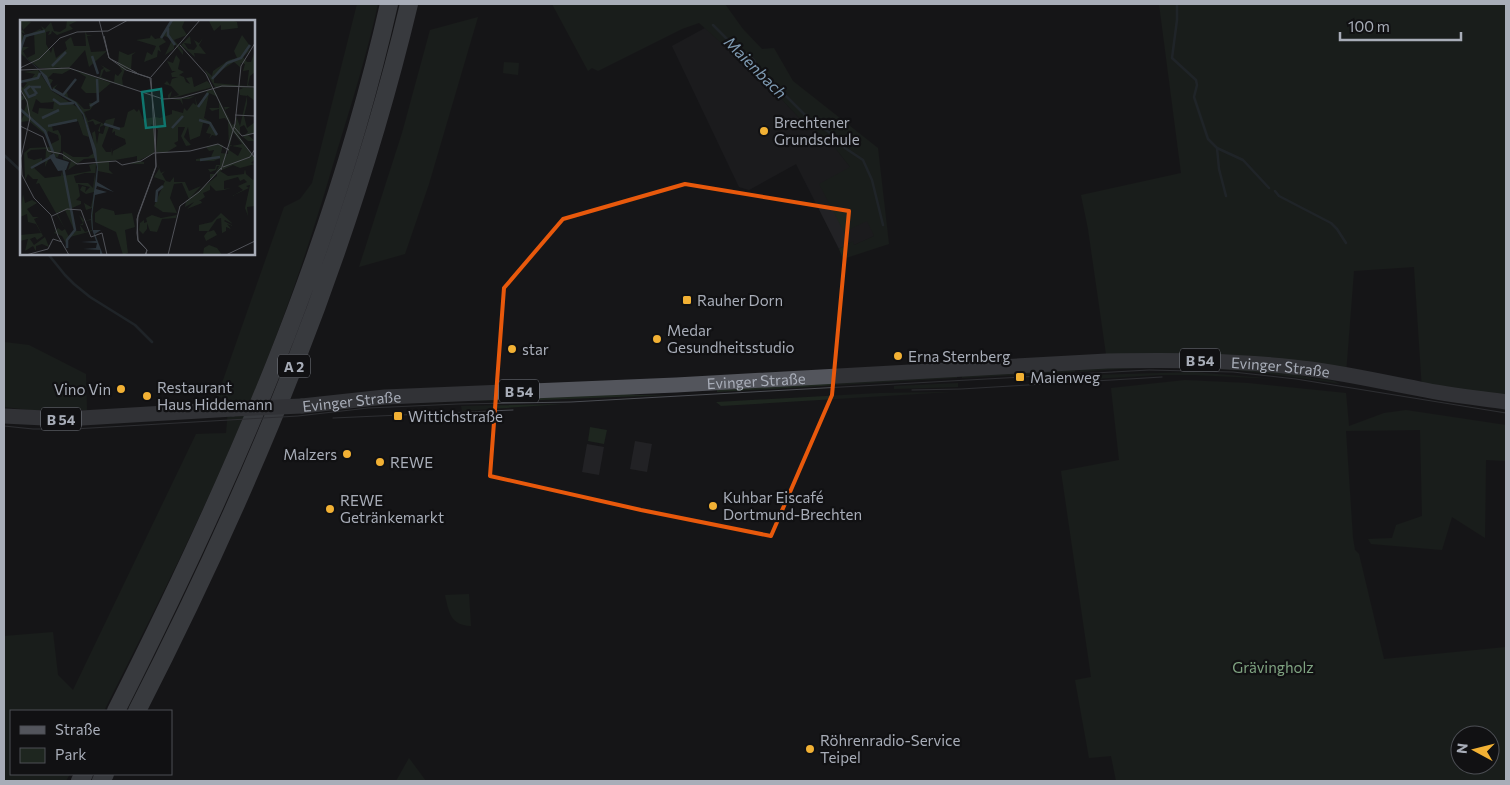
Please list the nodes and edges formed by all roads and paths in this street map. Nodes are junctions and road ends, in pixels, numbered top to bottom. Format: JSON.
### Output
{"nodes":[{"id":1,"x":389,"y":4,"type":"edge"},
{"id":2,"x":409,"y":4,"type":"edge"},
{"id":3,"x":1506,"y":402,"type":"edge"},
{"id":4,"x":4,"y":416,"type":"edge"},
{"id":5,"x":116,"y":710,"type":"edge"},
{"id":6,"x":137,"y":710,"type":"edge"}],
"edges":[{"from":1,"to":5,"type":"highway","number":"A 2"},
{"from":2,"to":6,"type":"highway","number":"A 2"},
{"from":3,"to":4,"type":"main road","name":"Evinger Straße","number":"B 54","bridge":true}]}
